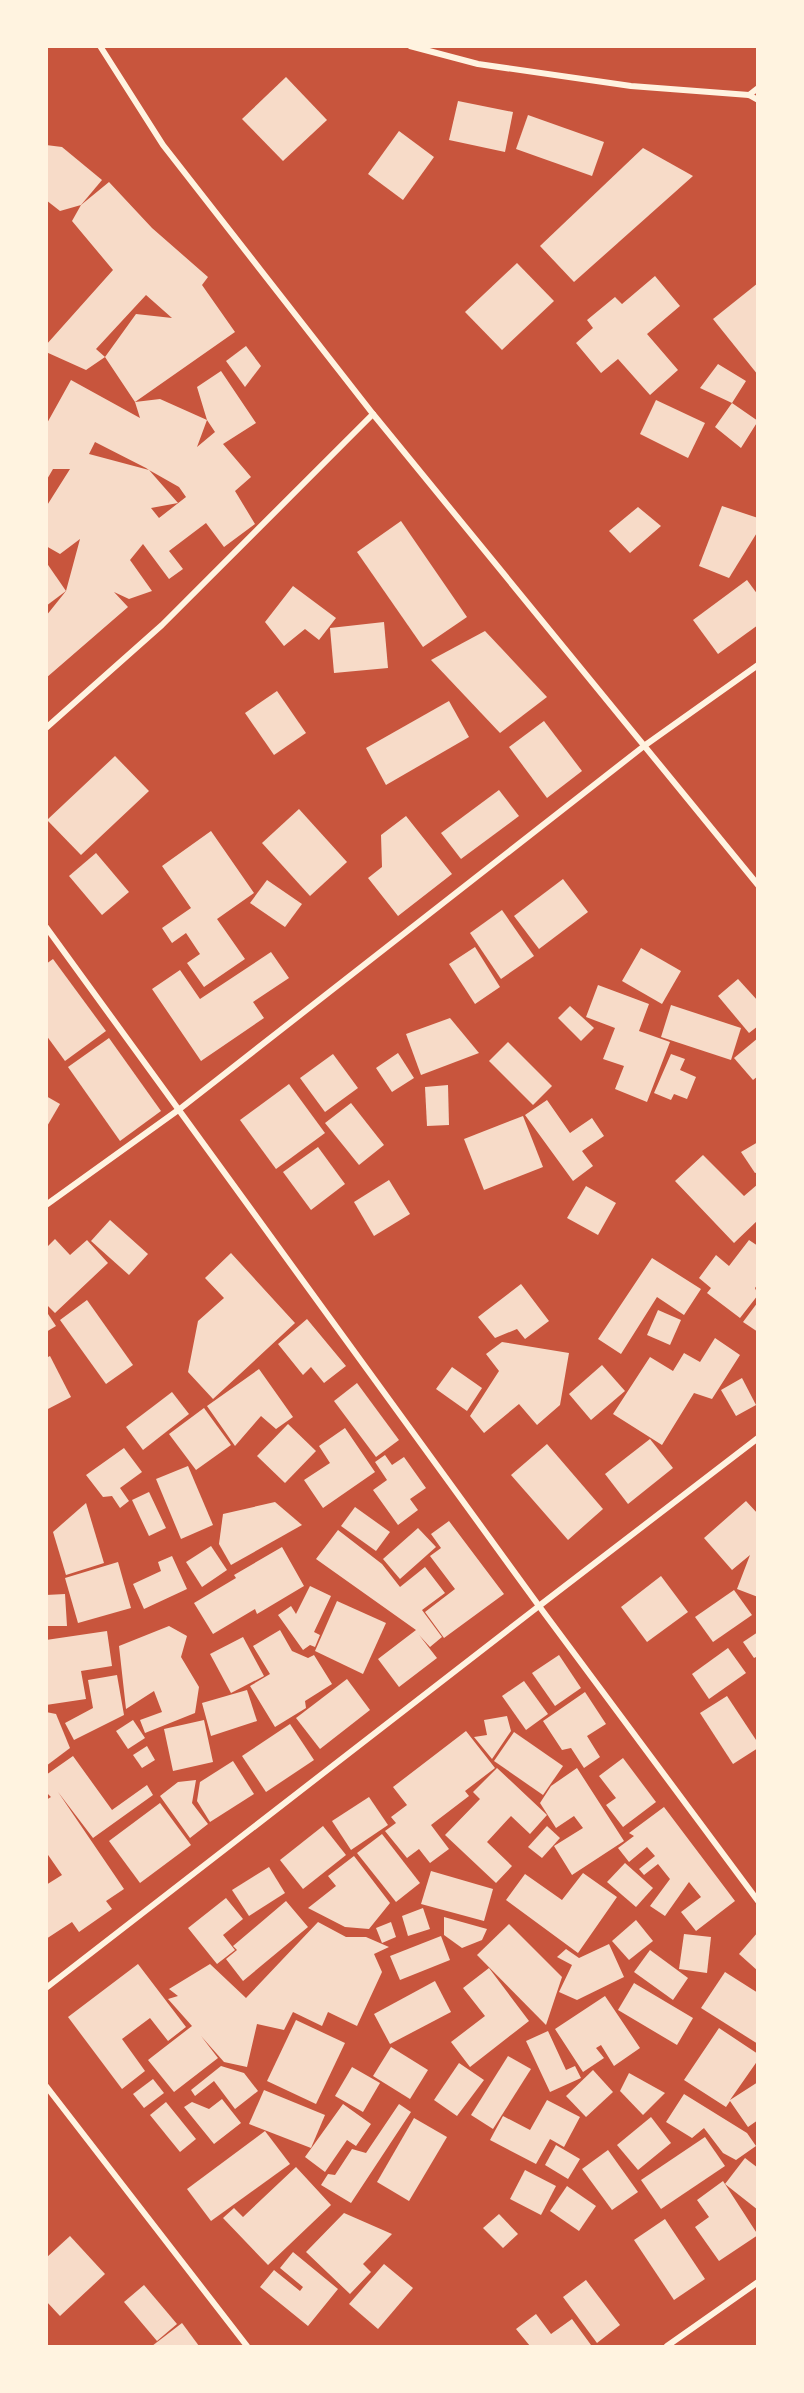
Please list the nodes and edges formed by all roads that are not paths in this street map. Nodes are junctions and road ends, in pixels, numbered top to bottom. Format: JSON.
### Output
{"nodes":[{"id":1,"x":100,"y":46,"type":"edge"},
{"id":2,"x":410,"y":46,"type":"edge"},
{"id":3,"x":758,"y":88,"type":"edge"},
{"id":4,"x":749,"y":95,"type":"junction"},
{"id":5,"x":758,"y":100,"type":"edge"},
{"id":6,"x":373,"y":414,"type":"junction"},
{"id":7,"x":758,"y":665,"type":"edge"},
{"id":8,"x":46,"y":728,"type":"edge"},
{"id":9,"x":644,"y":746,"type":"junction"},
{"id":10,"x":758,"y":885,"type":"edge"},
{"id":11,"x":46,"y":927,"type":"edge"},
{"id":12,"x":180,"y":1108,"type":"junction"},
{"id":13,"x":46,"y":1205,"type":"edge"},
{"id":14,"x":758,"y":1438,"type":"edge"},
{"id":15,"x":539,"y":1606,"type":"junction"},
{"id":16,"x":758,"y":1901,"type":"edge"},
{"id":17,"x":46,"y":1988,"type":"edge"},
{"id":18,"x":46,"y":2086,"type":"edge"},
{"id":19,"x":758,"y":2282,"type":"edge"},
{"id":20,"x":247,"y":2346,"type":"edge"},
{"id":21,"x":667,"y":2346,"type":"edge"}],
"edges":[{"from":1,"to":6,"type":"street"},
{"from":2,"to":4,"type":"street"},
{"from":3,"to":4,"type":"street"},
{"from":4,"to":5,"type":"street"},
{"from":6,"to":8,"type":"street"},
{"from":6,"to":9,"type":"street"},
{"from":7,"to":9,"type":"street"},
{"from":9,"to":10,"type":"street"},
{"from":9,"to":12,"type":"street"},
{"from":11,"to":12,"type":"street"},
{"from":12,"to":13,"type":"street"},
{"from":12,"to":15,"type":"street"},
{"from":14,"to":15,"type":"street"},
{"from":15,"to":16,"type":"street"},
{"from":15,"to":17,"type":"street"},
{"from":18,"to":20,"type":"street"},
{"from":19,"to":21,"type":"street"}]}
